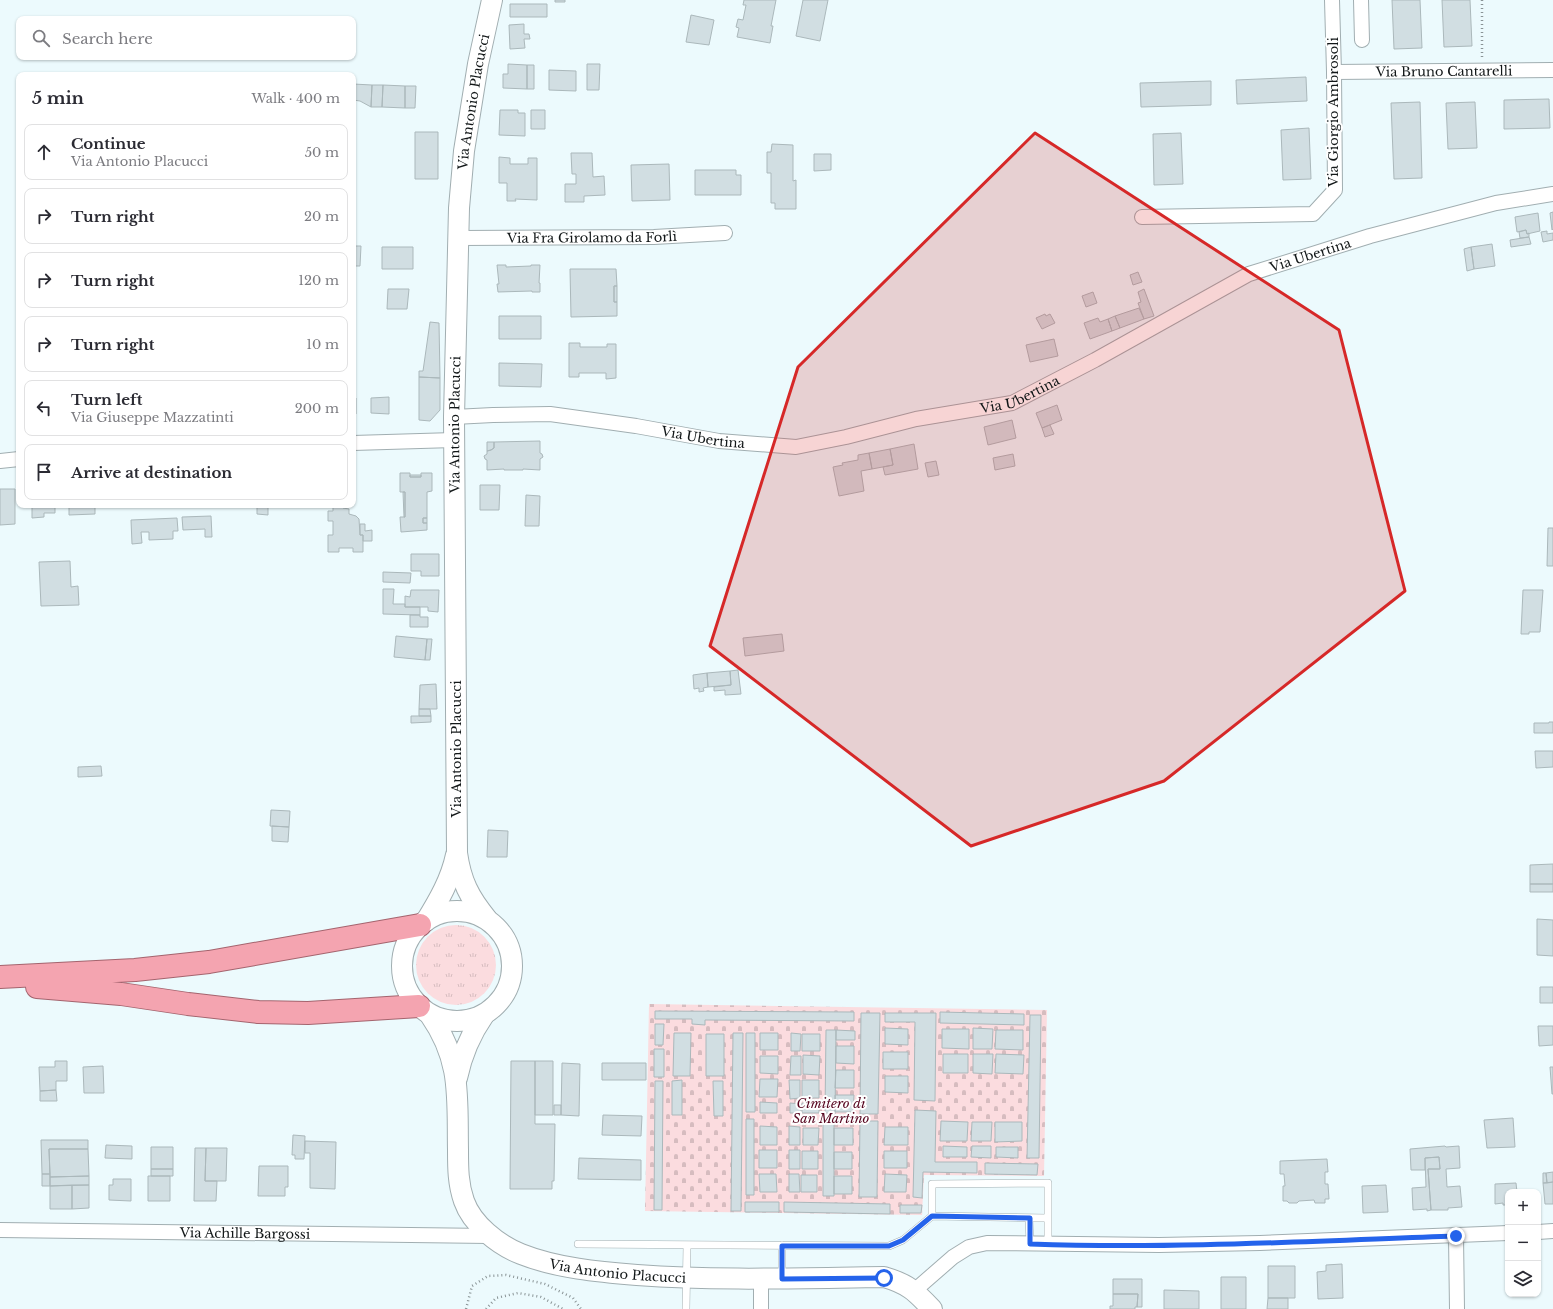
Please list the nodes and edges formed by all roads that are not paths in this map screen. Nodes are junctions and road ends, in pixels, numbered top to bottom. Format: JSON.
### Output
{"nodes":[{"id":1,"x":492,"y":0,"type":"edge"},
{"id":2,"x":1332,"y":0,"type":"edge"},
{"id":3,"x":1361,"y":0,"type":"edge"},
{"id":4,"x":1362,"y":40,"type":"dead end"},
{"id":5,"x":1553,"y":70,"type":"edge"},
{"id":6,"x":1334,"y":72,"type":"junction"},
{"id":7,"x":1553,"y":194,"type":"edge"},
{"id":8,"x":1142,"y":217,"type":"dead end"},
{"id":9,"x":725,"y":233,"type":"dead end"},
{"id":10,"x":459,"y":238,"type":"junction"},
{"id":11,"x":454,"y":417,"type":"junction"},
{"id":12,"x":454,"y":440,"type":"junction"},
{"id":13,"x":356,"y":443,"type":"edge"},
{"id":14,"x":16,"y":459,"type":"edge"},
{"id":15,"x":0,"y":461,"type":"edge"},
{"id":16,"x":457,"y":853,"type":"junction"},
{"id":17,"x":487,"y":919,"type":"junction"},
{"id":18,"x":423,"y":923,"type":"junction"},
{"id":19,"x":0,"y":977,"type":"edge"},
{"id":20,"x":0,"y":984,"type":"edge"},
{"id":21,"x":424,"y":1010,"type":"junction"},
{"id":22,"x":484,"y":1015,"type":"junction"},
{"id":23,"x":456,"y":1080,"type":"junction"},
{"id":24,"x":932,"y":1216,"type":"junction"},
{"id":25,"x":1030,"y":1218,"type":"junction"},
{"id":26,"x":1048,"y":1218,"type":"junction"},
{"id":27,"x":0,"y":1230,"type":"edge"},
{"id":28,"x":1553,"y":1231,"type":"edge"},
{"id":29,"x":1541,"y":1232,"type":"edge"},
{"id":30,"x":1505,"y":1233,"type":"edge"},
{"id":31,"x":489,"y":1236,"type":"junction"},
{"id":32,"x":1456,"y":1236,"type":"junction"},
{"id":33,"x":578,"y":1244,"type":"dead end"},
{"id":34,"x":1030,"y":1244,"type":"junction"},
{"id":35,"x":687,"y":1245,"type":"junction"},
{"id":36,"x":1048,"y":1245,"type":"junction"},
{"id":37,"x":782,"y":1246,"type":"junction"},
{"id":38,"x":686,"y":1279,"type":"junction"},
{"id":39,"x":761,"y":1279,"type":"junction"},
{"id":40,"x":782,"y":1279,"type":"junction"},
{"id":41,"x":914,"y":1291,"type":"junction"},
{"id":42,"x":686,"y":1309,"type":"edge"},
{"id":43,"x":761,"y":1309,"type":"edge"},
{"id":44,"x":932,"y":1309,"type":"edge"},
{"id":45,"x":1459,"y":1309,"type":"edge"}],
"edges":[{"from":1,"to":10,"type":"main road","name":"Via Antonio Placucci"},
{"from":2,"to":6,"type":"street","name":"Via Giorgio Ambrosoli"},
{"from":3,"to":4,"type":"street"},
{"from":5,"to":6,"type":"street","name":"Via Bruno Cantarelli"},
{"from":6,"to":8,"type":"street","name":"Via Giorgio Ambrosoli"},
{"from":7,"to":11,"type":"street","name":"Via Ubertina"},
{"from":9,"to":10,"type":"street","name":"Via Fra Girolamo da Forlì"},
{"from":10,"to":11,"type":"main road","name":"Via Antonio Placucci"},
{"from":11,"to":12,"type":"main road","name":"Via Antonio Placucci"},
{"from":12,"to":13,"type":"street"},
{"from":12,"to":16,"type":"main road","name":"Via Antonio Placucci"},
{"from":14,"to":15,"type":"street"},
{"from":16,"to":17,"type":"main road","name":"Via Antonio Placucci"},
{"from":16,"to":18,"type":"main road","name":"Via Antonio Placucci"},
{"from":17,"to":18,"type":"main road","name":"Via Antonio Placucci"},
{"from":17,"to":22,"type":"main road","name":"Via Antonio Placucci"},
{"from":18,"to":19,"type":"highway"},
{"from":18,"to":21,"type":"main road","name":"Via Antonio Placucci"},
{"from":20,"to":21,"type":"highway"},
{"from":21,"to":22,"type":"main road","name":"Via Antonio Placucci"},
{"from":21,"to":23,"type":"main road","name":"Via Antonio Placucci"},
{"from":22,"to":23,"type":"main road","name":"Via Antonio Placucci"},
{"from":23,"to":31,"type":"main road","name":"Via Antonio Placucci"},
{"from":24,"to":25,"type":"lane"},
{"from":24,"to":26,"type":"lane"},
{"from":24,"to":37,"type":"lane"},
{"from":25,"to":26,"type":"lane"},
{"from":25,"to":34,"type":"lane"},
{"from":26,"to":36,"type":"lane"},
{"from":27,"to":31,"type":"street","name":"Via Achille Bargossi"},
{"from":28,"to":29,"type":"street"},
{"from":30,"to":32,"type":"street"},
{"from":31,"to":38,"type":"main road","name":"Via Antonio Placucci"},
{"from":32,"to":36,"type":"street"},
{"from":32,"to":45,"type":"street"},
{"from":33,"to":35,"type":"lane"},
{"from":34,"to":36,"type":"street"},
{"from":34,"to":41,"type":"street"},
{"from":35,"to":37,"type":"lane"},
{"from":35,"to":38,"type":"lane"},
{"from":37,"to":40,"type":"lane"},
{"from":38,"to":39,"type":"main road","name":"Via Antonio Placucci"},
{"from":38,"to":42,"type":"lane"},
{"from":39,"to":40,"type":"main road","name":"Via Antonio Placucci"},
{"from":39,"to":43,"type":"street"},
{"from":40,"to":41,"type":"main road","name":"Via Antonio Placucci"},
{"from":41,"to":44,"type":"main road","name":"Via Antonio Placucci"}]}
